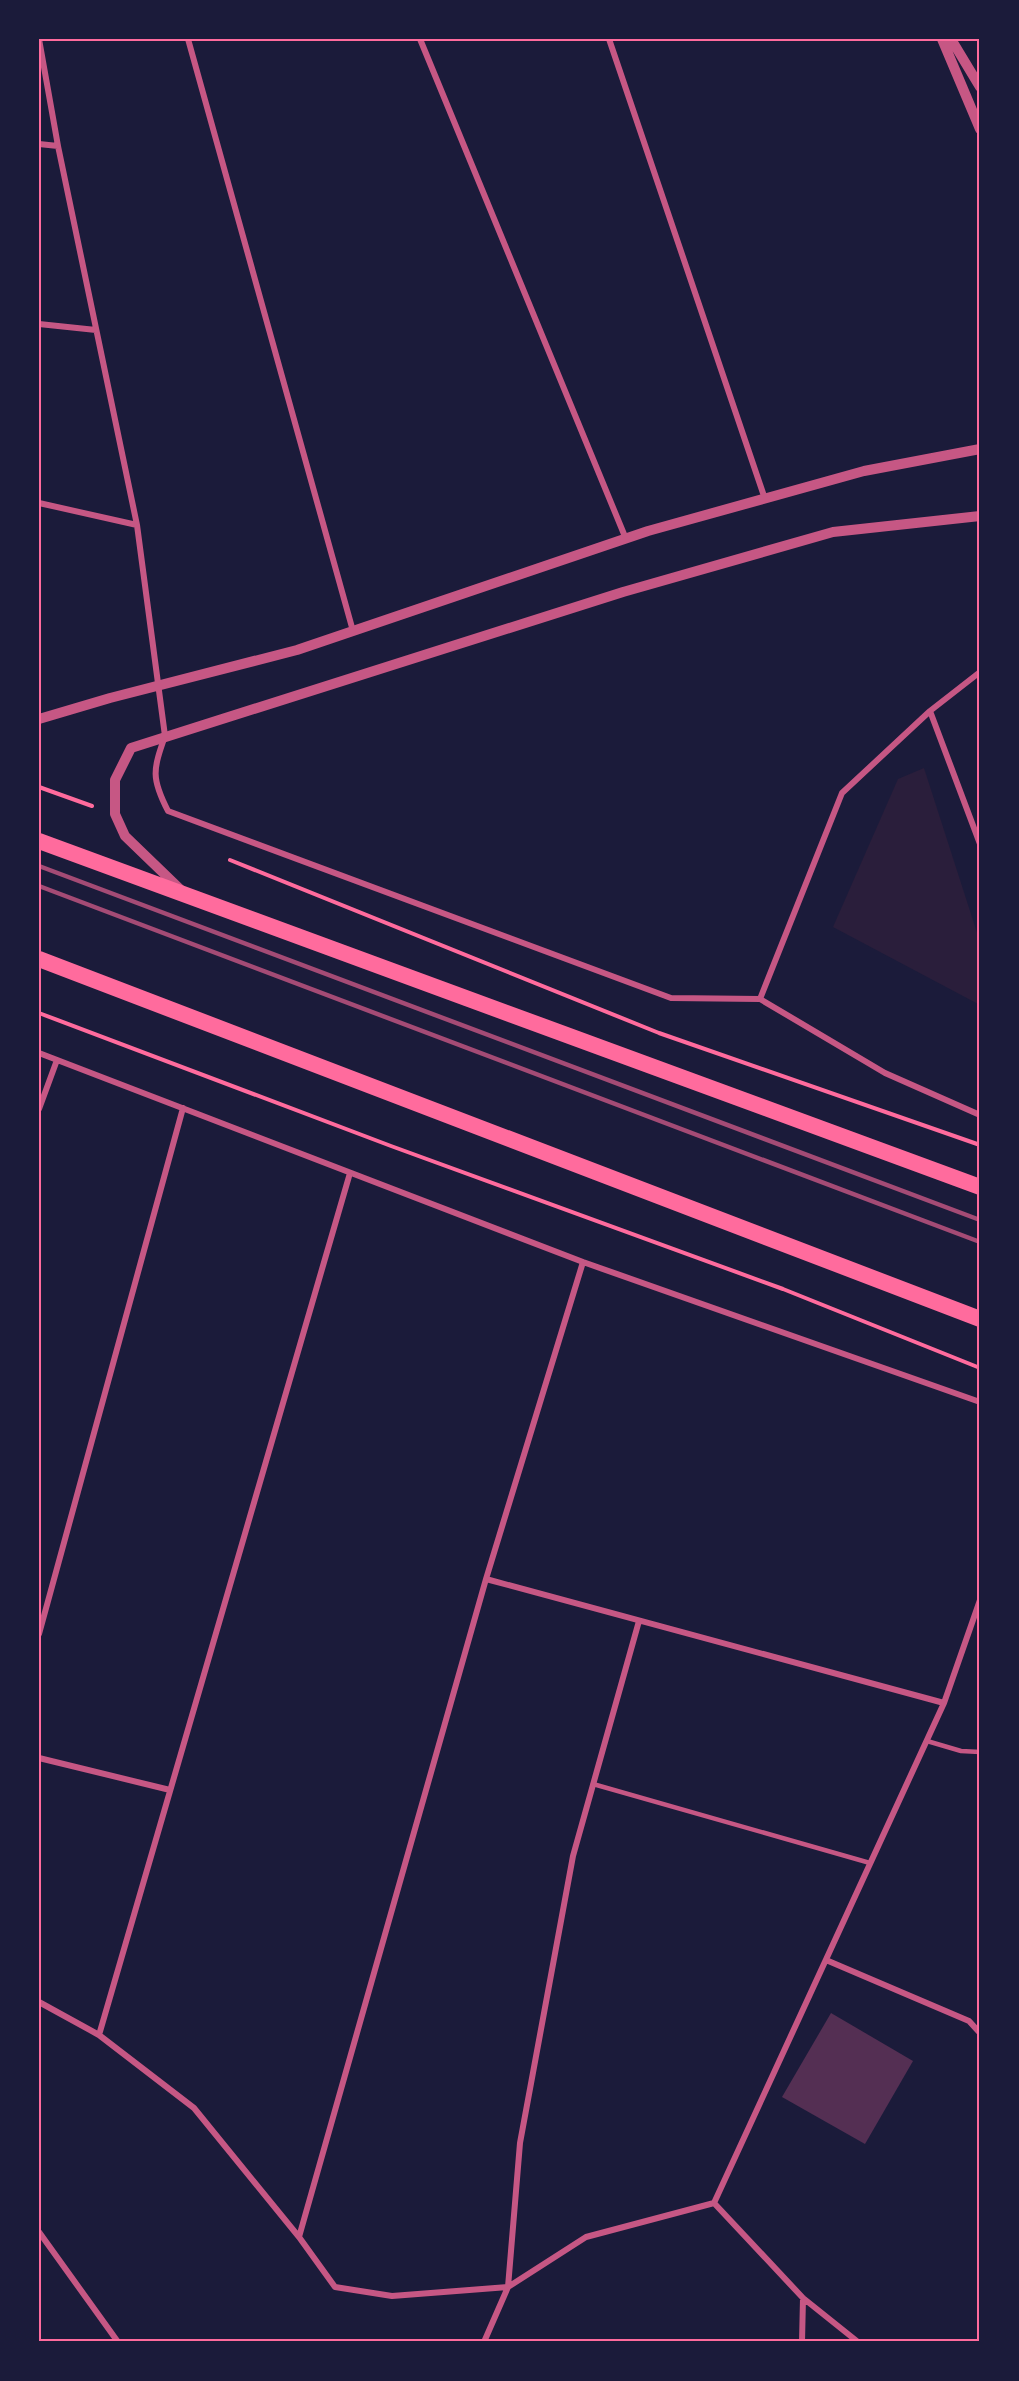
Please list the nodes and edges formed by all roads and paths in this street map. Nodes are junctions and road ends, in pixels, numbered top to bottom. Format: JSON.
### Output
{"nodes":[{"id":1,"x":39,"y":39,"type":"edge"},
{"id":2,"x":188,"y":39,"type":"edge"},
{"id":3,"x":420,"y":39,"type":"edge"},
{"id":4,"x":609,"y":39,"type":"edge"},
{"id":5,"x":942,"y":39,"type":"edge"},
{"id":6,"x":951,"y":39,"type":"edge"},
{"id":7,"x":980,"y":87,"type":"edge"},
{"id":8,"x":980,"y":129,"type":"edge"},
{"id":9,"x":39,"y":144,"type":"edge"},
{"id":10,"x":58,"y":146,"type":"junction"},
{"id":11,"x":39,"y":324,"type":"edge"},
{"id":12,"x":96,"y":330,"type":"junction"},
{"id":13,"x":980,"y":449,"type":"edge"},
{"id":14,"x":765,"y":499,"type":"junction"},
{"id":15,"x":39,"y":503,"type":"edge"},
{"id":16,"x":980,"y":516,"type":"edge"},
{"id":17,"x":137,"y":525,"type":"junction"},
{"id":18,"x":626,"y":539,"type":"junction"},
{"id":19,"x":353,"y":631,"type":"junction"},
{"id":20,"x":980,"y":672,"type":"edge"},
{"id":21,"x":158,"y":687,"type":"junction"},
{"id":22,"x":930,"y":711,"type":"junction"},
{"id":23,"x":39,"y":719,"type":"edge"},
{"id":24,"x":165,"y":736,"type":"junction"},
{"id":25,"x":39,"y":787,"type":"edge"},
{"id":26,"x":115,"y":814,"type":"junction"},
{"id":27,"x":39,"y":840,"type":"edge"},
{"id":28,"x":980,"y":844,"type":"edge"},
{"id":29,"x":226,"y":858,"type":"dead end"},
{"id":30,"x":189,"y":897,"type":"junction"},
{"id":31,"x":39,"y":959,"type":"edge"},
{"id":32,"x":760,"y":999,"type":"junction"},
{"id":33,"x":39,"y":1013,"type":"edge"},
{"id":34,"x":39,"y":1053,"type":"edge"},
{"id":35,"x":57,"y":1060,"type":"junction"},
{"id":36,"x":183,"y":1108,"type":"junction"},
{"id":37,"x":39,"y":1109,"type":"edge"},
{"id":38,"x":980,"y":1115,"type":"edge"},
{"id":39,"x":980,"y":1144,"type":"edge"},
{"id":40,"x":350,"y":1173,"type":"junction"},
{"id":41,"x":980,"y":1187,"type":"edge"},
{"id":42,"x":583,"y":1262,"type":"junction"},
{"id":43,"x":980,"y":1319,"type":"edge"},
{"id":44,"x":980,"y":1368,"type":"edge"},
{"id":45,"x":980,"y":1402,"type":"edge"},
{"id":46,"x":486,"y":1579,"type":"junction"},
{"id":47,"x":980,"y":1600,"type":"edge"},
{"id":48,"x":639,"y":1621,"type":"junction"},
{"id":49,"x":39,"y":1634,"type":"edge"},
{"id":50,"x":944,"y":1703,"type":"junction"},
{"id":51,"x":927,"y":1741,"type":"junction"},
{"id":52,"x":980,"y":1752,"type":"edge"},
{"id":53,"x":39,"y":1758,"type":"edge"},
{"id":54,"x":593,"y":1784,"type":"junction"},
{"id":55,"x":170,"y":1790,"type":"junction"},
{"id":56,"x":870,"y":1863,"type":"junction"},
{"id":57,"x":826,"y":1960,"type":"junction"},
{"id":58,"x":39,"y":2002,"type":"edge"},
{"id":59,"x":980,"y":2033,"type":"edge"},
{"id":60,"x":99,"y":2035,"type":"junction"},
{"id":61,"x":714,"y":2203,"type":"junction"},
{"id":62,"x":39,"y":2232,"type":"edge"},
{"id":63,"x":299,"y":2237,"type":"junction"},
{"id":64,"x":508,"y":2287,"type":"junction"},
{"id":65,"x":803,"y":2298,"type":"junction"},
{"id":66,"x":118,"y":2342,"type":"edge"},
{"id":67,"x":484,"y":2342,"type":"edge"},
{"id":68,"x":802,"y":2342,"type":"edge"},
{"id":69,"x":858,"y":2342,"type":"edge"}],
"edges":[{"from":1,"to":10,"type":"street"},
{"from":2,"to":19,"type":"street"},
{"from":3,"to":18,"type":"street"},
{"from":4,"to":14,"type":"street"},
{"from":5,"to":8,"type":"street"},
{"from":6,"to":7,"type":"street"},
{"from":9,"to":10,"type":"street"},
{"from":10,"to":12,"type":"street"},
{"from":11,"to":12,"type":"street"},
{"from":12,"to":17,"type":"street"},
{"from":13,"to":14,"type":"street"},
{"from":14,"to":18,"type":"street"},
{"from":15,"to":17,"type":"street"},
{"from":16,"to":24,"type":"street"},
{"from":17,"to":21,"type":"street"},
{"from":18,"to":19,"type":"street"},
{"from":19,"to":21,"type":"street"},
{"from":20,"to":22,"type":"street"},
{"from":21,"to":23,"type":"street"},
{"from":21,"to":24,"type":"street"},
{"from":22,"to":28,"type":"street"},
{"from":22,"to":32,"type":"street"},
{"from":24,"to":26,"type":"street"},
{"from":24,"to":32,"type":"street"},
{"from":25,"to":26,"type":"path"},
{"from":26,"to":30,"type":"street"},
{"from":27,"to":30,"type":"highway"},
{"from":29,"to":39,"type":"path"},
{"from":30,"to":41,"type":"highway"},
{"from":31,"to":43,"type":"highway"},
{"from":32,"to":38,"type":"street"},
{"from":33,"to":44,"type":"path"},
{"from":34,"to":35,"type":"street"},
{"from":35,"to":36,"type":"street"},
{"from":35,"to":37,"type":"street"},
{"from":36,"to":40,"type":"street"},
{"from":36,"to":49,"type":"street"},
{"from":40,"to":42,"type":"street"},
{"from":40,"to":55,"type":"street"},
{"from":42,"to":45,"type":"street"},
{"from":42,"to":46,"type":"street"},
{"from":46,"to":48,"type":"street"},
{"from":46,"to":63,"type":"street"},
{"from":47,"to":50,"type":"street"},
{"from":48,"to":50,"type":"street"},
{"from":48,"to":54,"type":"street"},
{"from":50,"to":51,"type":"street"},
{"from":51,"to":52,"type":"lane"},
{"from":51,"to":56,"type":"street"},
{"from":53,"to":55,"type":"street"},
{"from":54,"to":56,"type":"lane"},
{"from":54,"to":64,"type":"street"},
{"from":55,"to":60,"type":"street"},
{"from":56,"to":57,"type":"street"},
{"from":57,"to":59,"type":"street"},
{"from":57,"to":61,"type":"street"},
{"from":58,"to":60,"type":"street"},
{"from":60,"to":63,"type":"street"},
{"from":61,"to":64,"type":"street"},
{"from":61,"to":65,"type":"street"},
{"from":62,"to":66,"type":"street"},
{"from":63,"to":64,"type":"street"},
{"from":64,"to":67,"type":"street"},
{"from":65,"to":68,"type":"street"},
{"from":65,"to":69,"type":"street"}]}
